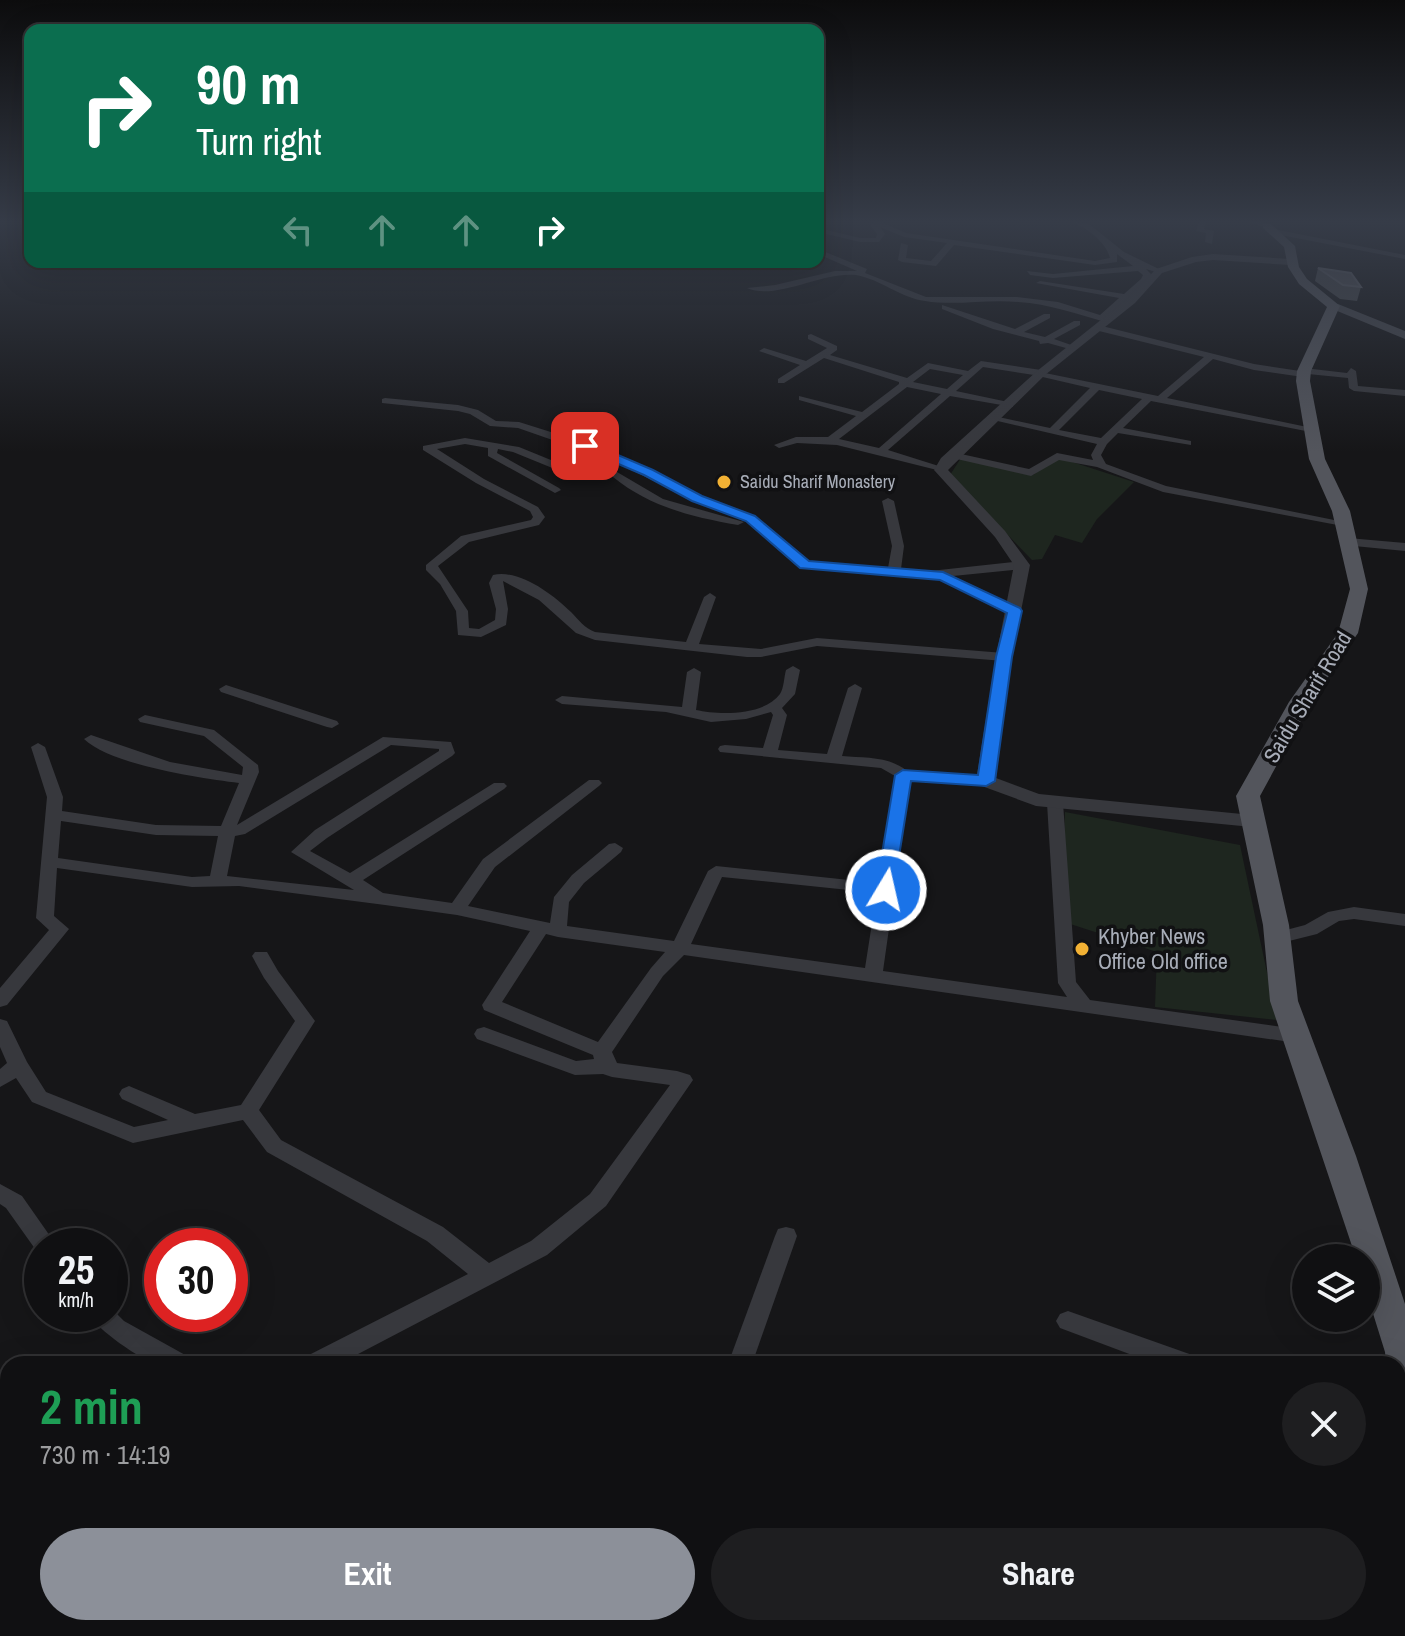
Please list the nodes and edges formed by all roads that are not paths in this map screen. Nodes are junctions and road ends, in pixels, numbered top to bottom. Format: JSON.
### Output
{"nodes":[{"id":1,"x":923,"y":298,"type":"edge"},
{"id":2,"x":1124,"y":298,"type":"edge"},
{"id":3,"x":1132,"y":298,"type":"edge"},
{"id":4,"x":1318,"y":298,"type":"edge"},
{"id":5,"x":945,"y":307,"type":"dead end"},
{"id":6,"x":1328,"y":307,"type":"junction"},
{"id":7,"x":1047,"y":316,"type":"dead end"},
{"id":8,"x":1077,"y":323,"type":"dead end"},
{"id":9,"x":1099,"y":325,"type":"junction"},
{"id":10,"x":1015,"y":333,"type":"junction"},
{"id":11,"x":1405,"y":335,"type":"edge"},
{"id":12,"x":811,"y":337,"type":"dead end"},
{"id":13,"x":1043,"y":342,"type":"junction"},
{"id":14,"x":1073,"y":347,"type":"junction"},
{"id":15,"x":764,"y":351,"type":"dead end"},
{"id":16,"x":825,"y":356,"type":"junction"},
{"id":17,"x":1211,"y":356,"type":"junction"},
{"id":18,"x":809,"y":365,"type":"junction"},
{"id":19,"x":1302,"y":373,"type":"junction"},
{"id":20,"x":971,"y":374,"type":"junction"},
{"id":21,"x":1040,"y":374,"type":"junction"},
{"id":22,"x":781,"y":381,"type":"dead end"},
{"id":23,"x":905,"y":382,"type":"junction"},
{"id":24,"x":1097,"y":387,"type":"junction"},
{"id":25,"x":948,"y":392,"type":"junction"},
{"id":26,"x":1405,"y":393,"type":"edge"},
{"id":27,"x":802,"y":398,"type":"dead end"},
{"id":28,"x":1154,"y":400,"type":"junction"},
{"id":29,"x":385,"y":401,"type":"dead end"},
{"id":30,"x":1010,"y":405,"type":"junction"},
{"id":31,"x":862,"y":415,"type":"junction"},
{"id":32,"x":994,"y":419,"type":"junction"},
{"id":33,"x":1309,"y":422,"type":"junction"},
{"id":34,"x":1117,"y":430,"type":"junction"},
{"id":35,"x":1052,"y":431,"type":"junction"},
{"id":36,"x":830,"y":441,"type":"junction"},
{"id":37,"x":1103,"y":442,"type":"junction"},
{"id":38,"x":1187,"y":443,"type":"dead end"},
{"id":39,"x":779,"y":445,"type":"dead end"},
{"id":40,"x":493,"y":446,"type":"junction"},
{"id":41,"x":879,"y":453,"type":"junction"},
{"id":42,"x":952,"y":455,"type":"junction"},
{"id":43,"x":618,"y":459,"type":"junction"},
{"id":44,"x":1099,"y":464,"type":"junction"},
{"id":45,"x":941,"y":470,"type":"junction"},
{"id":46,"x":617,"y":475,"type":"dead end"},
{"id":47,"x":555,"y":490,"type":"dead end"},
{"id":48,"x":888,"y":501,"type":"dead end"},
{"id":49,"x":760,"y":525,"type":"junction"},
{"id":50,"x":1346,"y":534,"type":"junction"},
{"id":51,"x":1405,"y":547,"type":"edge"},
{"id":52,"x":1022,"y":565,"type":"junction"},
{"id":53,"x":894,"y":572,"type":"junction"},
{"id":54,"x":930,"y":575,"type":"junction"},
{"id":55,"x":710,"y":597,"type":"dead end"},
{"id":56,"x":1015,"y":611,"type":"junction"},
{"id":57,"x":691,"y":647,"type":"junction"},
{"id":58,"x":1004,"y":657,"type":"junction"},
{"id":59,"x":793,"y":670,"type":"dead end"},
{"id":60,"x":694,"y":672,"type":"dead end"},
{"id":61,"x":855,"y":688,"type":"dead end"},
{"id":62,"x":226,"y":689,"type":"dead end"},
{"id":63,"x":562,"y":700,"type":"dead end"},
{"id":64,"x":774,"y":707,"type":"junction"},
{"id":65,"x":688,"y":713,"type":"junction"},
{"id":66,"x":145,"y":719,"type":"dead end"},
{"id":67,"x":332,"y":724,"type":"dead end"},
{"id":68,"x":91,"y":739,"type":"dead end"},
{"id":69,"x":38,"y":747,"type":"dead end"},
{"id":70,"x":725,"y":749,"type":"dead end"},
{"id":71,"x":769,"y":753,"type":"junction"},
{"id":72,"x":833,"y":760,"type":"junction"},
{"id":73,"x":903,"y":775,"type":"junction"},
{"id":74,"x":248,"y":780,"type":"junction"},
{"id":75,"x":986,"y":781,"type":"junction"},
{"id":76,"x":594,"y":783,"type":"dead end"},
{"id":77,"x":499,"y":786,"type":"dead end"},
{"id":78,"x":1055,"y":803,"type":"junction"},
{"id":79,"x":53,"y":815,"type":"junction"},
{"id":80,"x":1252,"y":821,"type":"junction"},
{"id":81,"x":228,"y":828,"type":"junction"},
{"id":82,"x":615,"y":848,"type":"dead end"},
{"id":83,"x":50,"y":862,"type":"junction"},
{"id":84,"x":218,"y":881,"type":"junction"},
{"id":85,"x":350,"y":881,"type":"junction"},
{"id":86,"x":868,"y":887,"type":"dead end"},
{"id":87,"x":385,"y":899,"type":"junction"},
{"id":88,"x":457,"y":909,"type":"junction"},
{"id":89,"x":1405,"y":920,"type":"edge"},
{"id":90,"x":550,"y":930,"type":"junction"},
{"id":91,"x":1277,"y":938,"type":"junction"},
{"id":92,"x":680,"y":948,"type":"junction"},
{"id":93,"x":261,"y":956,"type":"dead end"},
{"id":94,"x":873,"y":976,"type":"junction"},
{"id":95,"x":0,"y":1000,"type":"edge"},
{"id":96,"x":1084,"y":1006,"type":"junction"},
{"id":97,"x":0,"y":1026,"type":"edge"},
{"id":98,"x":484,"y":1034,"type":"dead end"},
{"id":99,"x":1297,"y":1036,"type":"junction"},
{"id":100,"x":604,"y":1059,"type":"junction"},
{"id":101,"x":7,"y":1072,"type":"edge"},
{"id":102,"x":129,"y":1094,"type":"dead end"},
{"id":103,"x":248,"y":1111,"type":"junction"},
{"id":104,"x":191,"y":1121,"type":"junction"},
{"id":105,"x":0,"y":1193,"type":"edge"},
{"id":106,"x":33,"y":1228,"type":"edge"},
{"id":107,"x":786,"y":1236,"type":"dead end"},
{"id":108,"x":488,"y":1276,"type":"junction"},
{"id":109,"x":1068,"y":1321,"type":"dead end"},
{"id":110,"x":123,"y":1332,"type":"edge"},
{"id":111,"x":1401,"y":1337,"type":"edge"},
{"id":112,"x":164,"y":1356,"type":"edge"},
{"id":113,"x":332,"y":1356,"type":"edge"},
{"id":114,"x":743,"y":1356,"type":"edge"},
{"id":115,"x":1164,"y":1356,"type":"edge"}],
"edges":[{"from":1,"to":9,"type":"street"},
{"from":2,"to":9,"type":"street"},
{"from":3,"to":9,"type":"street"},
{"from":4,"to":6,"type":"main road"},
{"from":5,"to":10,"type":"street"},
{"from":6,"to":11,"type":"main road"},
{"from":6,"to":19,"type":"main road"},
{"from":7,"to":10,"type":"street"},
{"from":8,"to":13,"type":"street"},
{"from":9,"to":14,"type":"street"},
{"from":9,"to":17,"type":"street"},
{"from":10,"to":13,"type":"street"},
{"from":12,"to":16,"type":"street"},
{"from":13,"to":14,"type":"street"},
{"from":14,"to":21,"type":"street"},
{"from":15,"to":18,"type":"street"},
{"from":16,"to":18,"type":"street"},
{"from":16,"to":23,"type":"street"},
{"from":17,"to":19,"type":"street"},
{"from":17,"to":28,"type":"street"},
{"from":18,"to":22,"type":"street"},
{"from":19,"to":26,"type":"street"},
{"from":19,"to":33,"type":"main road","name":"Saidu Sharif Road"},
{"from":20,"to":21,"type":"street"},
{"from":20,"to":23,"type":"street"},
{"from":20,"to":25,"type":"street"},
{"from":21,"to":24,"type":"street"},
{"from":21,"to":30,"type":"street"},
{"from":23,"to":25,"type":"street"},
{"from":23,"to":31,"type":"street"},
{"from":24,"to":28,"type":"street"},
{"from":24,"to":35,"type":"street"},
{"from":25,"to":30,"type":"street"},
{"from":25,"to":41,"type":"street"},
{"from":27,"to":31,"type":"street"},
{"from":28,"to":33,"type":"street"},
{"from":28,"to":34,"type":"street"},
{"from":29,"to":43,"type":"street"},
{"from":30,"to":32,"type":"street"},
{"from":31,"to":36,"type":"street"},
{"from":32,"to":35,"type":"street"},
{"from":32,"to":42,"type":"street"},
{"from":33,"to":50,"type":"main road","name":"Saidu Sharif Road"},
{"from":34,"to":37,"type":"street"},
{"from":34,"to":38,"type":"street"},
{"from":35,"to":37,"type":"street"},
{"from":36,"to":39,"type":"street"},
{"from":36,"to":41,"type":"street"},
{"from":37,"to":44,"type":"street"},
{"from":40,"to":43,"type":"street"},
{"from":40,"to":47,"type":"street"},
{"from":40,"to":57,"type":"street"},
{"from":41,"to":45,"type":"street"},
{"from":42,"to":44,"type":"street"},
{"from":42,"to":45,"type":"street"},
{"from":43,"to":49,"type":"street"},
{"from":44,"to":50,"type":"street"},
{"from":45,"to":52,"type":"street"},
{"from":46,"to":49,"type":"street"},
{"from":48,"to":53,"type":"street"},
{"from":49,"to":53,"type":"street"},
{"from":50,"to":51,"type":"street"},
{"from":50,"to":80,"type":"main road","name":"Saidu Sharif Road"},
{"from":52,"to":54,"type":"street"},
{"from":52,"to":56,"type":"street"},
{"from":53,"to":54,"type":"street"},
{"from":54,"to":56,"type":"street"},
{"from":55,"to":57,"type":"street"},
{"from":56,"to":58,"type":"street"},
{"from":57,"to":58,"type":"street"},
{"from":58,"to":75,"type":"street"},
{"from":59,"to":64,"type":"street"},
{"from":60,"to":65,"type":"street"},
{"from":61,"to":72,"type":"street"},
{"from":62,"to":67,"type":"street"},
{"from":63,"to":65,"type":"street"},
{"from":64,"to":65,"type":"street"},
{"from":64,"to":71,"type":"street"},
{"from":66,"to":74,"type":"street"},
{"from":68,"to":74,"type":"street"},
{"from":69,"to":79,"type":"street"},
{"from":70,"to":71,"type":"street"},
{"from":71,"to":72,"type":"street"},
{"from":72,"to":73,"type":"street"},
{"from":73,"to":75,"type":"street"},
{"from":73,"to":94,"type":"street"},
{"from":74,"to":81,"type":"street"},
{"from":75,"to":78,"type":"street"},
{"from":76,"to":88,"type":"street"},
{"from":77,"to":85,"type":"street"},
{"from":78,"to":80,"type":"street"},
{"from":78,"to":96,"type":"street"},
{"from":79,"to":81,"type":"street"},
{"from":79,"to":83,"type":"street"},
{"from":80,"to":91,"type":"main road","name":"Saidu Sharif Road"},
{"from":81,"to":84,"type":"street"},
{"from":81,"to":85,"type":"street"},
{"from":82,"to":90,"type":"street"},
{"from":83,"to":84,"type":"street"},
{"from":83,"to":95,"type":"street"},
{"from":84,"to":87,"type":"street"},
{"from":85,"to":87,"type":"street"},
{"from":86,"to":92,"type":"street"},
{"from":87,"to":88,"type":"street"},
{"from":88,"to":90,"type":"street"},
{"from":89,"to":91,"type":"street"},
{"from":90,"to":92,"type":"street"},
{"from":90,"to":100,"type":"street"},
{"from":91,"to":99,"type":"main road","name":"Saidu Sharif Road"},
{"from":92,"to":94,"type":"street"},
{"from":92,"to":100,"type":"street"},
{"from":93,"to":103,"type":"street"},
{"from":94,"to":96,"type":"street"},
{"from":96,"to":99,"type":"street"},
{"from":97,"to":101,"type":"street"},
{"from":98,"to":100,"type":"street"},
{"from":99,"to":111,"type":"main road","name":"Saidu Sharif Road"},
{"from":100,"to":108,"type":"street"},
{"from":101,"to":104,"type":"street"},
{"from":102,"to":104,"type":"street"},
{"from":103,"to":104,"type":"street"},
{"from":103,"to":108,"type":"street"},
{"from":105,"to":106,"type":"street"},
{"from":107,"to":114,"type":"street"},
{"from":108,"to":113,"type":"street"},
{"from":109,"to":115,"type":"street"},
{"from":110,"to":112,"type":"street"}]}
